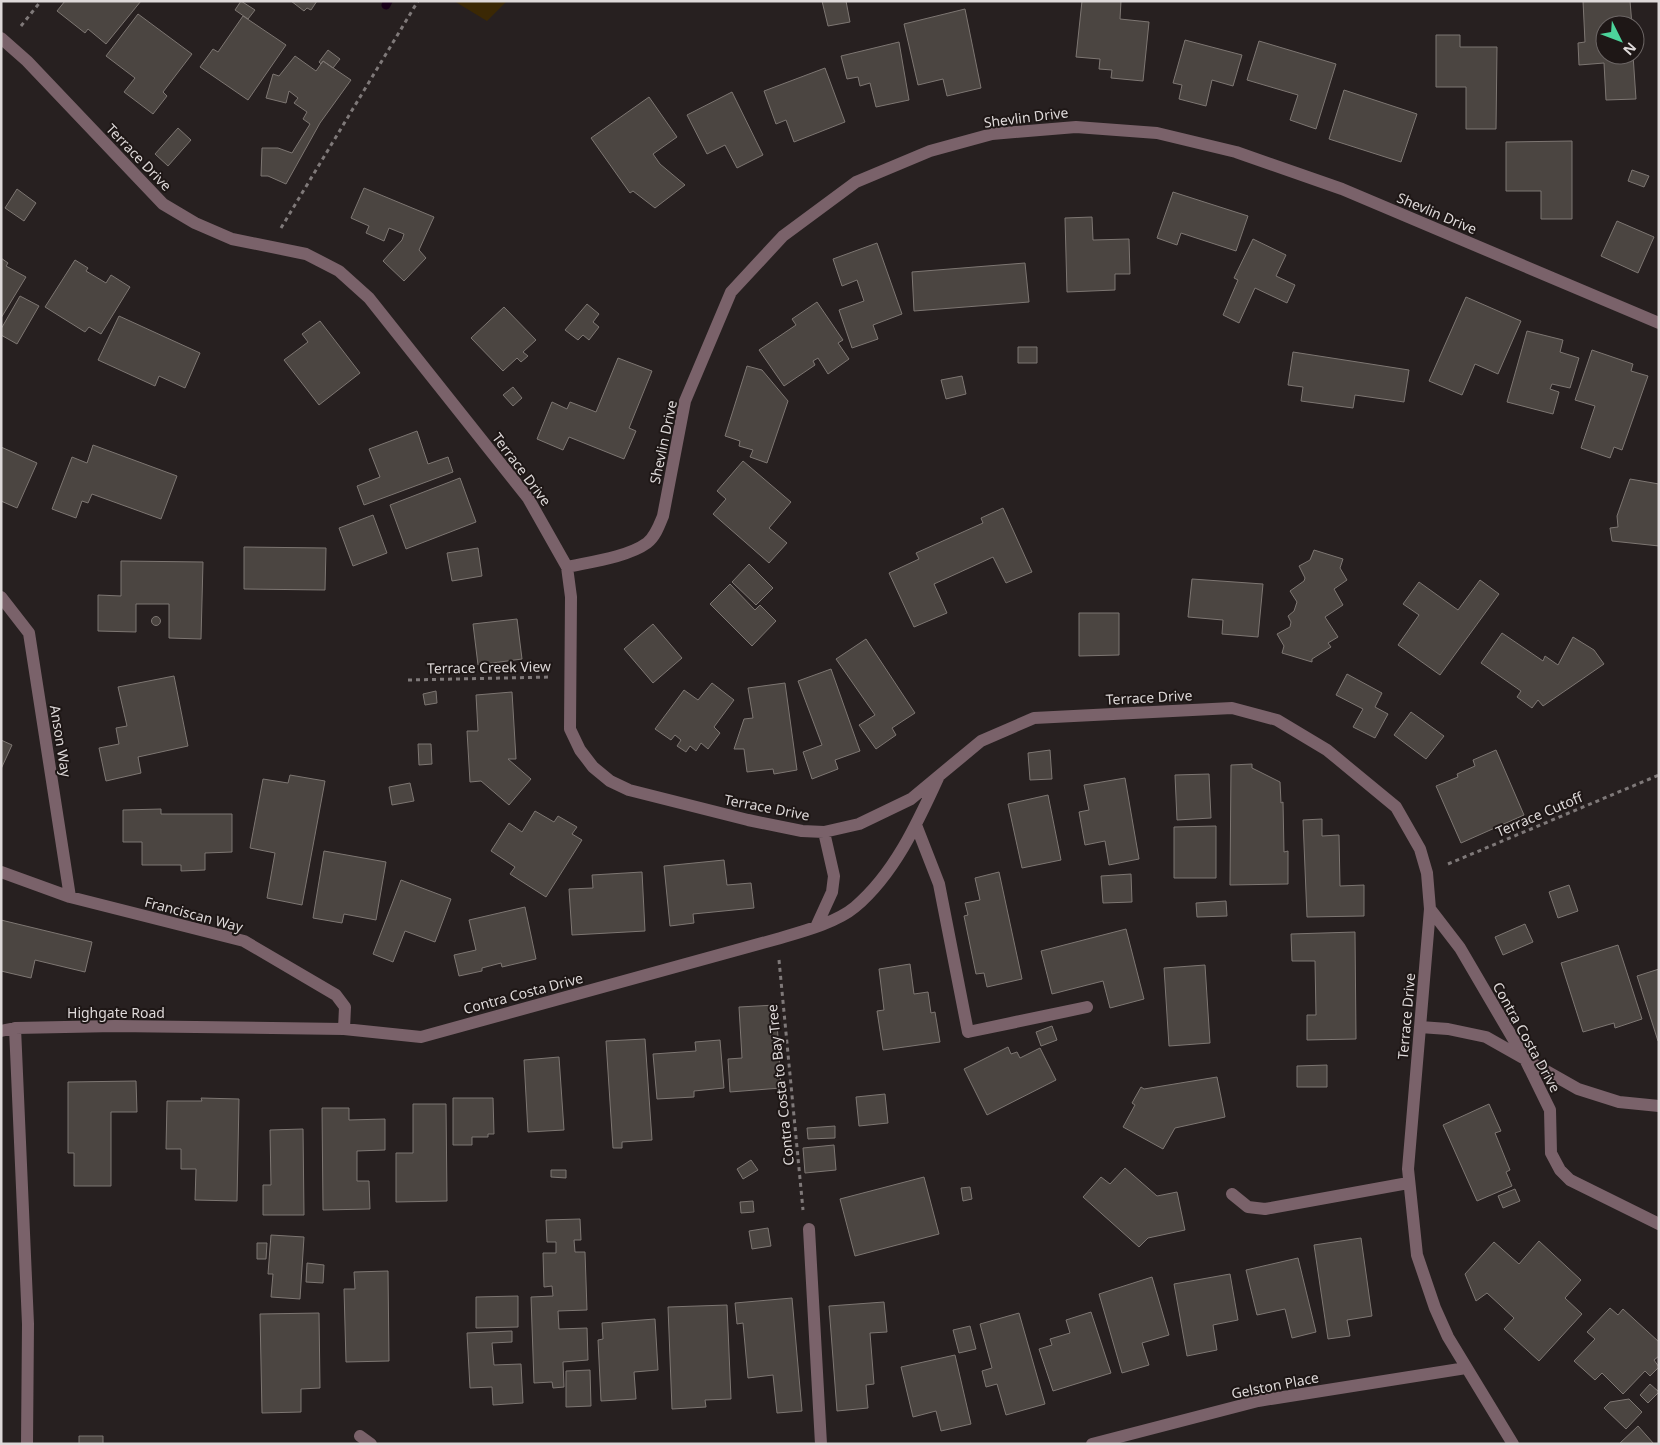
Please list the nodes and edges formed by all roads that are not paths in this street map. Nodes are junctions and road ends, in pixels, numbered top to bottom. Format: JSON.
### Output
{"nodes":[{"id":1,"x":5,"y":40,"type":"edge"},
{"id":2,"x":1659,"y":323,"type":"edge"},
{"id":3,"x":568,"y":567,"type":"junction"},
{"id":4,"x":1,"y":597,"type":"edge"},
{"id":5,"x":939,"y":776,"type":"junction"},
{"id":6,"x":916,"y":825,"type":"junction"},
{"id":7,"x":824,"y":832,"type":"junction"},
{"id":8,"x":1,"y":872,"type":"edge"},
{"id":9,"x":70,"y":897,"type":"junction"},
{"id":10,"x":1430,"y":909,"type":"junction"},
{"id":11,"x":816,"y":927,"type":"junction"},
{"id":12,"x":1087,"y":1007,"type":"dead end"},
{"id":13,"x":1420,"y":1027,"type":"junction"},
{"id":14,"x":15,"y":1028,"type":"junction"},
{"id":15,"x":231,"y":1028,"type":"joint"},
{"id":16,"x":344,"y":1028,"type":"junction"},
{"id":17,"x":1,"y":1031,"type":"edge"},
{"id":18,"x":1525,"y":1059,"type":"junction"},
{"id":19,"x":1659,"y":1106,"type":"edge"},
{"id":20,"x":1408,"y":1183,"type":"junction"},
{"id":21,"x":1232,"y":1194,"type":"dead end"},
{"id":22,"x":1659,"y":1224,"type":"edge"},
{"id":23,"x":809,"y":1228,"type":"road end"},
{"id":24,"x":1466,"y":1368,"type":"junction"},
{"id":25,"x":27,"y":1444,"type":"edge"},
{"id":26,"x":822,"y":1444,"type":"edge"},
{"id":27,"x":1092,"y":1444,"type":"edge"},
{"id":28,"x":1513,"y":1444,"type":"edge"}],
"edges":[{"from":1,"to":3,"type":"street","name":"Terrace Drive"},
{"from":2,"to":3,"type":"street","name":"Shevlin Drive"},
{"from":3,"to":7,"type":"street","name":"Terrace Drive"},
{"from":4,"to":9,"type":"street","name":"Anson Way"},
{"from":5,"to":6,"type":"street","name":"Contra Costa Drive"},
{"from":5,"to":7,"type":"street","name":"Terrace Drive"},
{"from":5,"to":10,"type":"street","name":"Terrace Drive"},
{"from":6,"to":11,"type":"street","name":"Contra Costa Drive"},
{"from":6,"to":12,"type":"street"},
{"from":7,"to":11,"type":"street"},
{"from":8,"to":9,"type":"street","name":"Franciscan Way"},
{"from":9,"to":16,"type":"street","name":"Franciscan Way"},
{"from":10,"to":13,"type":"street","name":"Terrace Drive"},
{"from":10,"to":18,"type":"street","name":"Contra Costa Drive"},
{"from":11,"to":16,"type":"street","name":"Contra Costa Drive"},
{"from":13,"to":18,"type":"street"},
{"from":13,"to":20,"type":"street","name":"Terrace Drive"},
{"from":14,"to":15,"type":"street","name":"Highgate Road"},
{"from":14,"to":17,"type":"street","name":"Highgate Road"},
{"from":14,"to":25,"type":"street"},
{"from":15,"to":16,"type":"street","name":"Contra Costa Drive"},
{"from":18,"to":19,"type":"street"},
{"from":18,"to":22,"type":"street","name":"Contra Costa Drive"},
{"from":20,"to":21,"type":"street"},
{"from":20,"to":24,"type":"street","name":"Terrace Drive"},
{"from":23,"to":26,"type":"street"},
{"from":24,"to":27,"type":"street","name":"Gelston Place"},
{"from":24,"to":28,"type":"street","name":"Terrace Drive"}]}
